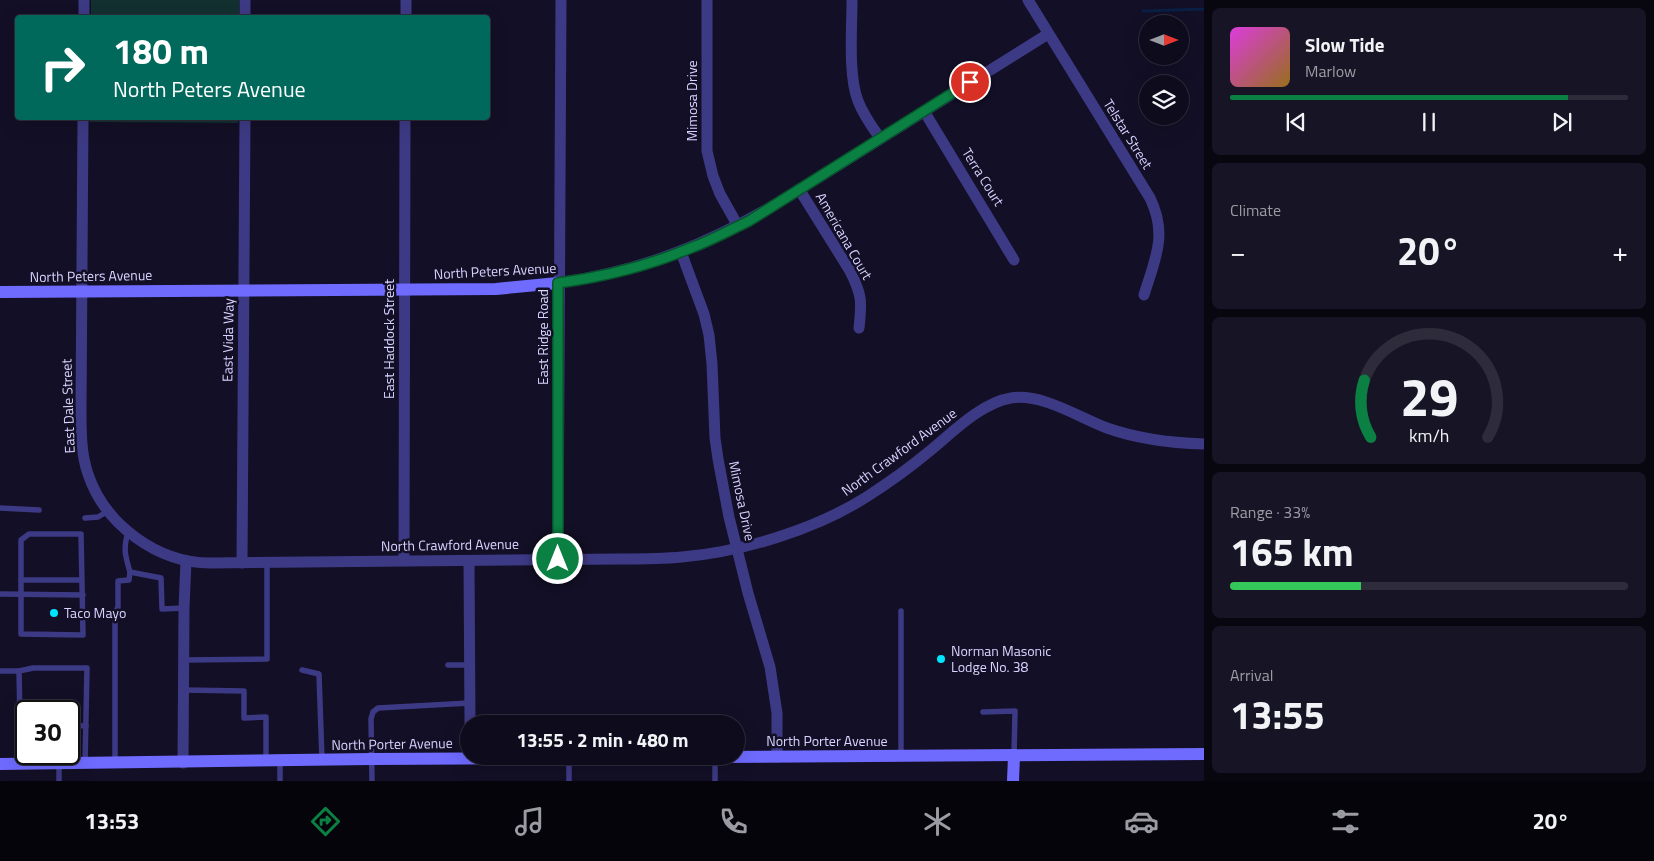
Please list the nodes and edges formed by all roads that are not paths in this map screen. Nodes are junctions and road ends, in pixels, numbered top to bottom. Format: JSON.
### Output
{"nodes":[{"id":1,"x":84,"y":0,"type":"edge"},
{"id":2,"x":245,"y":0,"type":"edge"},
{"id":3,"x":406,"y":0,"type":"edge"},
{"id":4,"x":561,"y":0,"type":"edge"},
{"id":5,"x":707,"y":0,"type":"edge"},
{"id":6,"x":852,"y":0,"type":"edge"},
{"id":7,"x":1028,"y":0,"type":"edge"},
{"id":8,"x":84,"y":15,"type":"edge"},
{"id":9,"x":245,"y":15,"type":"edge"},
{"id":10,"x":406,"y":15,"type":"edge"},
{"id":11,"x":1048,"y":34,"type":"junction"},
{"id":12,"x":924,"y":111,"type":"junction"},
{"id":13,"x":83,"y":120,"type":"edge"},
{"id":14,"x":244,"y":120,"type":"edge"},
{"id":15,"x":405,"y":120,"type":"edge"},
{"id":16,"x":880,"y":138,"type":"junction"},
{"id":17,"x":798,"y":189,"type":"junction"},
{"id":18,"x":738,"y":226,"type":"junction"},
{"id":19,"x":681,"y":252,"type":"junction"},
{"id":20,"x":1014,"y":260,"type":"dead end"},
{"id":21,"x":558,"y":283,"type":"junction"},
{"id":22,"x":244,"y":290,"type":"junction"},
{"id":23,"x":404,"y":290,"type":"junction"},
{"id":24,"x":0,"y":292,"type":"edge"},
{"id":25,"x":82,"y":292,"type":"junction"},
{"id":26,"x":1144,"y":295,"type":"dead end"},
{"id":27,"x":859,"y":328,"type":"dead end"},
{"id":28,"x":1204,"y":444,"type":"edge"},
{"id":29,"x":0,"y":508,"type":"edge"},
{"id":30,"x":39,"y":510,"type":"dead end"},
{"id":31,"x":108,"y":511,"type":"junction"},
{"id":32,"x":85,"y":518,"type":"dead end"},
{"id":33,"x":128,"y":532,"type":"junction"},
{"id":34,"x":736,"y":547,"type":"junction"},
{"id":35,"x":558,"y":559,"type":"junction"},
{"id":36,"x":404,"y":560,"type":"junction"},
{"id":37,"x":469,"y":560,"type":"junction"},
{"id":38,"x":186,"y":561,"type":"junction"},
{"id":39,"x":242,"y":563,"type":"junction"},
{"id":40,"x":268,"y":563,"type":"junction"},
{"id":41,"x":130,"y":572,"type":"junction"},
{"id":42,"x":21,"y":580,"type":"junction"},
{"id":43,"x":81,"y":580,"type":"junction"},
{"id":44,"x":0,"y":594,"type":"edge"},
{"id":45,"x":22,"y":595,"type":"junction"},
{"id":46,"x":82,"y":596,"type":"junction"},
{"id":47,"x":184,"y":608,"type":"junction"},
{"id":48,"x":901,"y":612,"type":"dead end"},
{"id":49,"x":184,"y":660,"type":"junction"},
{"id":50,"x":448,"y":665,"type":"dead end"},
{"id":51,"x":470,"y":665,"type":"junction"},
{"id":52,"x":302,"y":670,"type":"dead end"},
{"id":53,"x":0,"y":671,"type":"edge"},
{"id":54,"x":19,"y":671,"type":"junction"},
{"id":55,"x":184,"y":690,"type":"junction"},
{"id":56,"x":20,"y":700,"type":"edge"},
{"id":57,"x":470,"y":703,"type":"junction"},
{"id":58,"x":984,"y":712,"type":"dead end"},
{"id":59,"x":470,"y":715,"type":"edge"},
{"id":60,"x":80,"y":726,"type":"edge"},
{"id":61,"x":86,"y":726,"type":"junction"},
{"id":62,"x":1204,"y":754,"type":"edge"},
{"id":63,"x":777,"y":756,"type":"junction"},
{"id":64,"x":901,"y":756,"type":"junction"},
{"id":65,"x":1014,"y":756,"type":"junction"},
{"id":66,"x":745,"y":757,"type":"edge"},
{"id":67,"x":460,"y":758,"type":"edge"},
{"id":68,"x":372,"y":759,"type":"junction"},
{"id":69,"x":322,"y":760,"type":"junction"},
{"id":70,"x":266,"y":761,"type":"junction"},
{"id":71,"x":280,"y":761,"type":"junction"},
{"id":72,"x":183,"y":763,"type":"junction"},
{"id":73,"x":0,"y":764,"type":"edge"},
{"id":74,"x":15,"y":764,"type":"edge"},
{"id":75,"x":80,"y":764,"type":"edge"},
{"id":76,"x":85,"y":764,"type":"junction"},
{"id":77,"x":115,"y":764,"type":"junction"},
{"id":78,"x":59,"y":765,"type":"edge"},
{"id":79,"x":569,"y":765,"type":"edge"},
{"id":80,"x":715,"y":765,"type":"edge"},
{"id":81,"x":59,"y":781,"type":"edge"},
{"id":82,"x":280,"y":781,"type":"edge"},
{"id":83,"x":372,"y":781,"type":"edge"},
{"id":84,"x":569,"y":781,"type":"edge"},
{"id":85,"x":715,"y":781,"type":"edge"},
{"id":86,"x":1013,"y":781,"type":"edge"}],
"edges":[{"from":1,"to":8,"type":"street"},
{"from":2,"to":9,"type":"street"},
{"from":3,"to":10,"type":"street"},
{"from":4,"to":21,"type":"street","name":"East Ridge Road"},
{"from":5,"to":18,"type":"street","name":"Mimosa Drive"},
{"from":6,"to":16,"type":"street"},
{"from":7,"to":11,"type":"street","name":"Telstar Street"},
{"from":11,"to":12,"type":"street","name":"North Peters Avenue"},
{"from":11,"to":26,"type":"street","name":"Telstar Street"},
{"from":12,"to":16,"type":"street","name":"North Peters Avenue"},
{"from":12,"to":20,"type":"street","name":"Terra Court"},
{"from":13,"to":25,"type":"street","name":"East Dale Street"},
{"from":14,"to":22,"type":"street","name":"East Vida Way"},
{"from":15,"to":23,"type":"street","name":"East Haddock Street"},
{"from":16,"to":17,"type":"street","name":"North Peters Avenue"},
{"from":17,"to":18,"type":"street","name":"North Peters Avenue"},
{"from":17,"to":27,"type":"street","name":"Americana Court"},
{"from":18,"to":19,"type":"street","name":"North Peters Avenue"},
{"from":19,"to":21,"type":"street","name":"North Peters Avenue"},
{"from":19,"to":34,"type":"street","name":"Mimosa Drive"},
{"from":21,"to":23,"type":"main road","name":"North Peters Avenue"},
{"from":21,"to":35,"type":"street","name":"East Ridge Road"},
{"from":22,"to":23,"type":"main road","name":"North Peters Avenue"},
{"from":22,"to":25,"type":"main road","name":"North Peters Avenue"},
{"from":22,"to":39,"type":"street","name":"East Vida Way"},
{"from":23,"to":36,"type":"street","name":"East Haddock Street"},
{"from":24,"to":25,"type":"main road","name":"North Peters Avenue"},
{"from":25,"to":31,"type":"street","name":"East Dale Street"},
{"from":28,"to":34,"type":"street","name":"North Crawford Avenue"},
{"from":29,"to":30,"type":"lane"},
{"from":31,"to":32,"type":"lane"},
{"from":31,"to":33,"type":"street","name":"East Dale Street"},
{"from":33,"to":38,"type":"street","name":"East Dale Street"},
{"from":33,"to":41,"type":"lane"},
{"from":34,"to":35,"type":"street","name":"North Crawford Avenue"},
{"from":34,"to":63,"type":"street","name":"Mimosa Drive"},
{"from":35,"to":37,"type":"street","name":"North Crawford Avenue"},
{"from":36,"to":37,"type":"street","name":"North Crawford Avenue"},
{"from":36,"to":40,"type":"street","name":"North Crawford Avenue"},
{"from":37,"to":51,"type":"street"},
{"from":38,"to":39,"type":"street","name":"North Crawford Avenue"},
{"from":38,"to":47,"type":"street"},
{"from":39,"to":40,"type":"street","name":"North Crawford Avenue"},
{"from":40,"to":49,"type":"lane"},
{"from":41,"to":47,"type":"lane"},
{"from":41,"to":77,"type":"lane"},
{"from":42,"to":43,"type":"lane"},
{"from":42,"to":43,"type":"lane"},
{"from":42,"to":45,"type":"lane"},
{"from":43,"to":46,"type":"lane"},
{"from":44,"to":45,"type":"lane"},
{"from":45,"to":46,"type":"lane"},
{"from":45,"to":46,"type":"lane"},
{"from":47,"to":49,"type":"street"},
{"from":48,"to":64,"type":"lane"},
{"from":49,"to":55,"type":"street"},
{"from":50,"to":51,"type":"lane"},
{"from":51,"to":57,"type":"street"},
{"from":52,"to":69,"type":"lane"},
{"from":53,"to":54,"type":"lane"},
{"from":54,"to":56,"type":"lane"},
{"from":54,"to":61,"type":"lane"},
{"from":55,"to":70,"type":"lane"},
{"from":55,"to":72,"type":"street"},
{"from":57,"to":59,"type":"street"},
{"from":57,"to":68,"type":"lane"},
{"from":58,"to":65,"type":"lane"},
{"from":60,"to":61,"type":"lane"},
{"from":61,"to":76,"type":"lane"},
{"from":62,"to":65,"type":"main road","name":"North Porter Avenue"},
{"from":63,"to":64,"type":"main road","name":"North Porter Avenue"},
{"from":63,"to":66,"type":"main road","name":"North Porter Avenue"},
{"from":64,"to":65,"type":"main road","name":"North Porter Avenue"},
{"from":65,"to":86,"type":"main road"},
{"from":67,"to":68,"type":"main road","name":"North Porter Avenue"},
{"from":68,"to":69,"type":"main road","name":"North Porter Avenue"},
{"from":68,"to":83,"type":"lane"},
{"from":69,"to":71,"type":"main road","name":"North Porter Avenue"},
{"from":70,"to":71,"type":"main road","name":"North Porter Avenue"},
{"from":70,"to":72,"type":"main road","name":"North Porter Avenue"},
{"from":71,"to":82,"type":"lane"},
{"from":72,"to":77,"type":"main road","name":"North Porter Avenue"},
{"from":73,"to":74,"type":"main road","name":"North Porter Avenue"},
{"from":75,"to":76,"type":"main road","name":"North Porter Avenue"},
{"from":76,"to":77,"type":"main road","name":"North Porter Avenue"},
{"from":78,"to":81,"type":"lane"},
{"from":79,"to":84,"type":"lane"},
{"from":80,"to":85,"type":"lane"}]}
